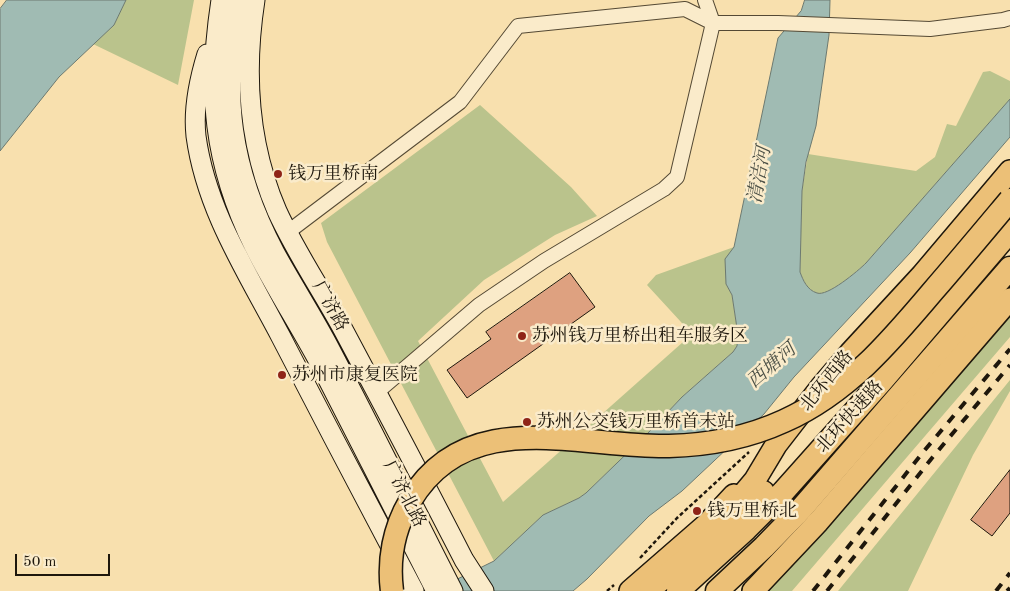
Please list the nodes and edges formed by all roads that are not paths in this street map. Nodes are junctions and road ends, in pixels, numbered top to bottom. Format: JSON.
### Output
{"nodes":[{"id":1,"x":221,"y":0,"type":"edge"},
{"id":2,"x":237,"y":0,"type":"edge"},
{"id":3,"x":255,"y":0,"type":"edge"},
{"id":4,"x":705,"y":0,"type":"edge"},
{"id":5,"x":1010,"y":18,"type":"edge"},
{"id":6,"x":218,"y":22,"type":"junction"},
{"id":7,"x":713,"y":22,"type":"junction"},
{"id":8,"x":1010,"y":171,"type":"edge"},
{"id":9,"x":1010,"y":200,"type":"edge"},
{"id":10,"x":288,"y":232,"type":"junction"},
{"id":11,"x":1010,"y":232,"type":"edge"},
{"id":12,"x":1010,"y":268,"type":"edge"},
{"id":13,"x":1010,"y":299,"type":"edge"},
{"id":14,"x":930,"y":325,"type":"junction"},
{"id":15,"x":376,"y":393,"type":"junction"},
{"id":16,"x":348,"y":401,"type":"junction"},
{"id":17,"x":642,"y":590,"type":"edge"},
{"id":18,"x":392,"y":591,"type":"edge"},
{"id":19,"x":414,"y":591,"type":"edge"},
{"id":20,"x":436,"y":591,"type":"edge"},
{"id":21,"x":453,"y":591,"type":"edge"},
{"id":22,"x":484,"y":591,"type":"edge"},
{"id":23,"x":678,"y":591,"type":"edge"},
{"id":24,"x":717,"y":591,"type":"edge"},
{"id":25,"x":753,"y":591,"type":"edge"}],
"edges":[{"from":1,"to":6,"type":"main road","name":"广济路"},
{"from":2,"to":16,"type":"main road","name":"广济路"},
{"from":3,"to":10,"type":"main road","name":"广济路"},
{"from":4,"to":7,"type":"street"},
{"from":5,"to":7,"type":"street"},
{"from":6,"to":16,"type":"main road","name":"广济路"},
{"from":6,"to":19,"type":"main road","name":"广济路"},
{"from":7,"to":10,"type":"street"},
{"from":7,"to":15,"type":"street"},
{"from":8,"to":17,"type":"main road","name":"北环西路"},
{"from":9,"to":18,"type":"highway","bridge":true},
{"from":10,"to":15,"type":"main road","name":"广济路"},
{"from":11,"to":14,"type":"highway","name":"北环快速路"},
{"from":12,"to":24,"type":"highway","name":"北环快速路"},
{"from":13,"to":25,"type":"main road"},
{"from":14,"to":17,"type":"highway"},
{"from":14,"to":23,"type":"highway","name":"北环快速路"},
{"from":15,"to":22,"type":"main road","name":"广济路"},
{"from":16,"to":20,"type":"main road","name":"广济北路"},
{"from":16,"to":21,"type":"main road","name":"广济北路"}]}
